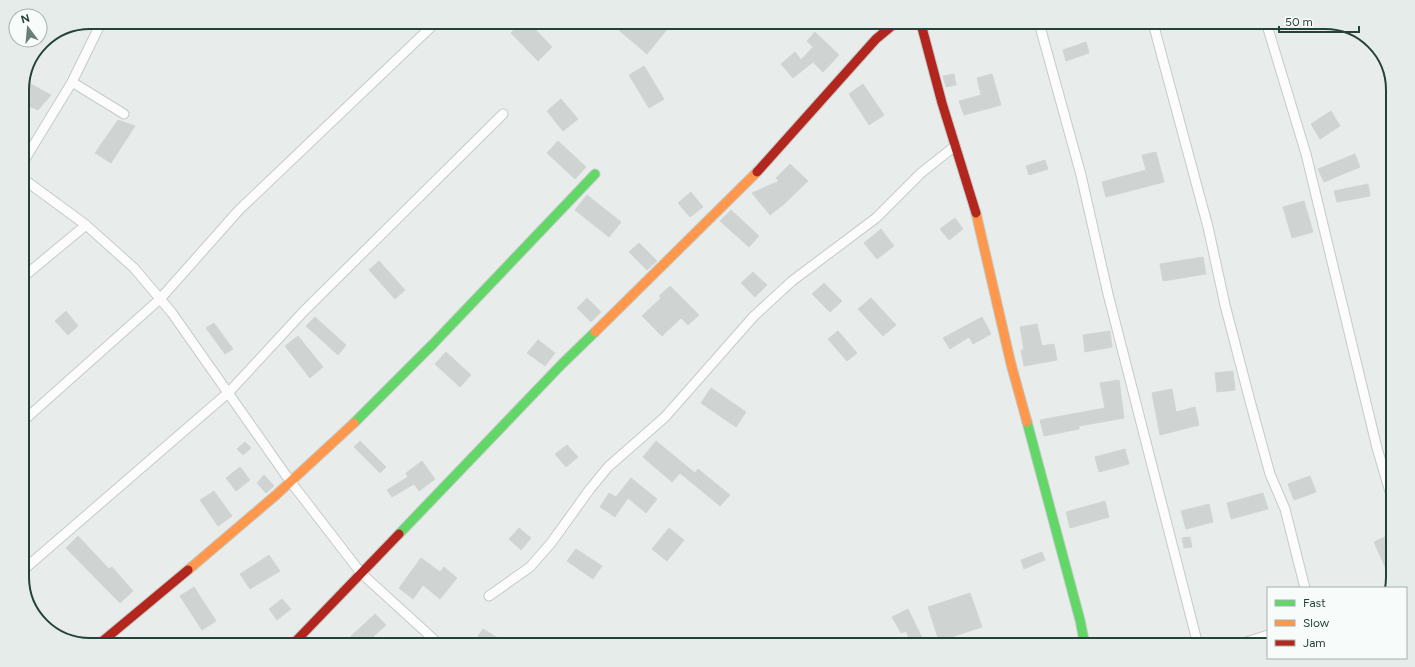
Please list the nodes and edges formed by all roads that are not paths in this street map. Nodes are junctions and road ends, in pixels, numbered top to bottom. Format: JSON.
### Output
{"nodes":[{"id":1,"x":98,"y":29,"type":"edge"},
{"id":2,"x":429,"y":29,"type":"edge"},
{"id":3,"x":888,"y":29,"type":"edge"},
{"id":4,"x":922,"y":29,"type":"edge"},
{"id":5,"x":1041,"y":29,"type":"edge"},
{"id":6,"x":1155,"y":29,"type":"edge"},
{"id":7,"x":1268,"y":29,"type":"edge"},
{"id":8,"x":72,"y":82,"type":"junction"},
{"id":9,"x":124,"y":114,"type":"dead end"},
{"id":10,"x":503,"y":114,"type":"dead end"},
{"id":11,"x":955,"y":146,"type":"junction"},
{"id":12,"x":29,"y":153,"type":"edge"},
{"id":13,"x":595,"y":174,"type":"dead end"},
{"id":14,"x":29,"y":183,"type":"edge"},
{"id":15,"x":86,"y":225,"type":"junction"},
{"id":16,"x":29,"y":272,"type":"edge"},
{"id":17,"x":160,"y":299,"type":"junction"},
{"id":18,"x":229,"y":392,"type":"junction"},
{"id":19,"x":29,"y":416,"type":"edge"},
{"id":20,"x":1386,"y":478,"type":"edge"},
{"id":21,"x":290,"y":481,"type":"junction"},
{"id":22,"x":29,"y":565,"type":"edge"},
{"id":23,"x":361,"y":573,"type":"junction"},
{"id":24,"x":1305,"y":587,"type":"edge"},
{"id":25,"x":488,"y":596,"type":"dead end"},
{"id":26,"x":106,"y":638,"type":"edge"},
{"id":27,"x":299,"y":638,"type":"edge"},
{"id":28,"x":432,"y":638,"type":"edge"},
{"id":29,"x":1084,"y":638,"type":"edge"},
{"id":30,"x":1196,"y":638,"type":"edge"}],
"edges":[{"from":1,"to":8,"type":"street"},
{"from":2,"to":17,"type":"street"},
{"from":3,"to":23,"type":"street"},
{"from":4,"to":11,"type":"street"},
{"from":5,"to":30,"type":"street"},
{"from":6,"to":24,"type":"street"},
{"from":7,"to":20,"type":"street"},
{"from":8,"to":9,"type":"street"},
{"from":8,"to":12,"type":"street"},
{"from":10,"to":18,"type":"street"},
{"from":11,"to":25,"type":"street"},
{"from":11,"to":29,"type":"street"},
{"from":13,"to":21,"type":"street"},
{"from":14,"to":15,"type":"street"},
{"from":15,"to":16,"type":"street"},
{"from":15,"to":17,"type":"street"},
{"from":17,"to":18,"type":"street"},
{"from":17,"to":19,"type":"street"},
{"from":18,"to":21,"type":"street"},
{"from":18,"to":22,"type":"street"},
{"from":21,"to":23,"type":"street"},
{"from":21,"to":26,"type":"street"},
{"from":23,"to":27,"type":"street"},
{"from":23,"to":28,"type":"street"}]}
